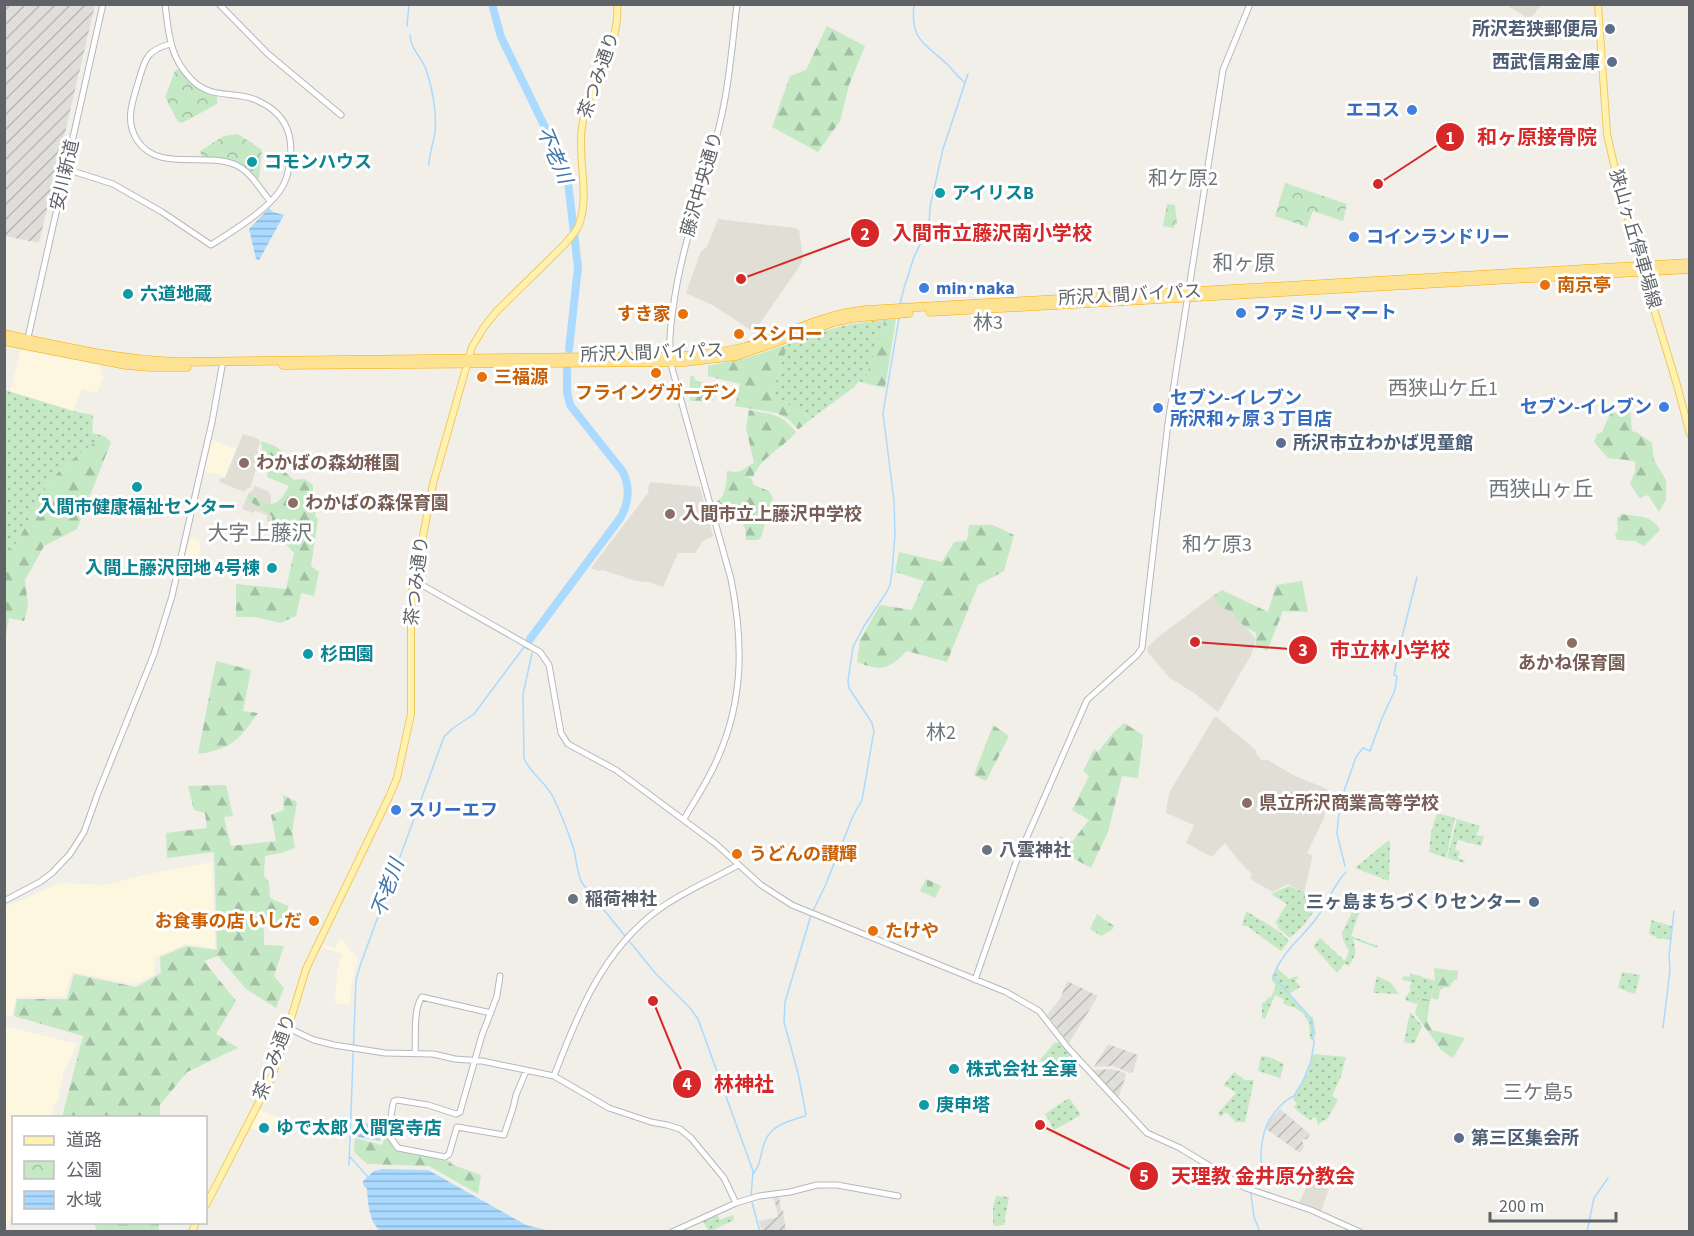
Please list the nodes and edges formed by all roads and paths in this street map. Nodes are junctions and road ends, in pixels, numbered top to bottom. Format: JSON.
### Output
{"nodes":[{"id":1,"x":103,"y":4,"type":"edge"},
{"id":2,"x":165,"y":4,"type":"edge"},
{"id":3,"x":219,"y":4,"type":"edge"},
{"id":4,"x":617,"y":4,"type":"edge"},
{"id":5,"x":736,"y":4,"type":"edge"},
{"id":6,"x":1250,"y":4,"type":"edge"},
{"id":7,"x":1598,"y":4,"type":"edge"},
{"id":8,"x":170,"y":44,"type":"junction"},
{"id":9,"x":341,"y":115,"type":"dead end"},
{"id":10,"x":66,"y":169,"type":"junction"},
{"id":11,"x":270,"y":201,"type":"junction"},
{"id":12,"x":1689,"y":263,"type":"edge"},
{"id":13,"x":1642,"y":269,"type":"junction"},
{"id":14,"x":1689,"y":269,"type":"edge"},
{"id":15,"x":1188,"y":294,"type":"junction"},
{"id":16,"x":4,"y":334,"type":"edge"},
{"id":17,"x":4,"y":341,"type":"edge"},
{"id":18,"x":27,"y":342,"type":"junction"},
{"id":19,"x":671,"y":359,"type":"junction"},
{"id":20,"x":467,"y":361,"type":"junction"},
{"id":21,"x":223,"y":363,"type":"junction"},
{"id":22,"x":1689,"y":435,"type":"edge"},
{"id":23,"x":415,"y":581,"type":"junction"},
{"id":24,"x":684,"y":819,"type":"junction"},
{"id":25,"x":738,"y":865,"type":"junction"},
{"id":26,"x":4,"y":901,"type":"edge"},
{"id":27,"x":500,"y":976,"type":"dead end"},
{"id":28,"x":975,"y":980,"type":"junction"},
{"id":29,"x":491,"y":1013,"type":"junction"},
{"id":30,"x":288,"y":1028,"type":"junction"},
{"id":31,"x":415,"y":1053,"type":"junction"},
{"id":32,"x":476,"y":1060,"type":"junction"},
{"id":33,"x":526,"y":1071,"type":"junction"},
{"id":34,"x":554,"y":1076,"type":"junction"},
{"id":35,"x":898,"y":1196,"type":"dead end"},
{"id":36,"x":207,"y":1203,"type":"edge"},
{"id":37,"x":736,"y":1203,"type":"junction"},
{"id":38,"x":672,"y":1232,"type":"edge"},
{"id":39,"x":1360,"y":1232,"type":"edge"}],
"edges":[{"from":1,"to":10,"type":"street","name":"安川新道"},
{"from":2,"to":8,"type":"street"},
{"from":3,"to":9,"type":"street"},
{"from":4,"to":20,"type":"main road","name":"茶つみ通り"},
{"from":5,"to":19,"type":"street","name":"藤沢中央通り"},
{"from":6,"to":15,"type":"street"},
{"from":7,"to":13,"type":"main road","name":"狭山ヶ丘停車場線"},
{"from":8,"to":11,"type":"street"},
{"from":8,"to":11,"type":"street"},
{"from":10,"to":11,"type":"street"},
{"from":10,"to":18,"type":"street","name":"安川新道"},
{"from":12,"to":13,"type":"highway","name":"所沢入間バイパス"},
{"from":13,"to":14,"type":"highway","name":"所沢入間バイパス"},
{"from":13,"to":15,"type":"highway","name":"所沢入間バイパス"},
{"from":13,"to":22,"type":"main road","name":"狭山ヶ丘停車場線"},
{"from":15,"to":19,"type":"highway","name":"所沢入間バイパス"},
{"from":15,"to":28,"type":"street"},
{"from":16,"to":18,"type":"highway","name":"所沢入間バイパス"},
{"from":17,"to":18,"type":"highway","name":"所沢入間バイパス"},
{"from":18,"to":21,"type":"highway","name":"所沢入間バイパス"},
{"from":19,"to":20,"type":"highway","name":"所沢入間バイパス"},
{"from":19,"to":24,"type":"street","name":"藤沢中央通り"},
{"from":20,"to":21,"type":"highway","name":"所沢入間バイパス"},
{"from":20,"to":23,"type":"main road","name":"茶つみ通り"},
{"from":21,"to":26,"type":"street"},
{"from":23,"to":24,"type":"street"},
{"from":23,"to":30,"type":"main road","name":"茶つみ通り"},
{"from":24,"to":25,"type":"street"},
{"from":25,"to":28,"type":"street"},
{"from":25,"to":34,"type":"street"},
{"from":27,"to":29,"type":"street"},
{"from":28,"to":39,"type":"street"},
{"from":29,"to":31,"type":"street"},
{"from":29,"to":32,"type":"street"},
{"from":30,"to":31,"type":"street"},
{"from":30,"to":36,"type":"main road","name":"茶つみ通り"},
{"from":31,"to":32,"type":"street"},
{"from":32,"to":33,"type":"street"},
{"from":32,"to":33,"type":"street"},
{"from":33,"to":34,"type":"street"},
{"from":34,"to":37,"type":"street"},
{"from":35,"to":37,"type":"street"},
{"from":37,"to":38,"type":"street"}]}
